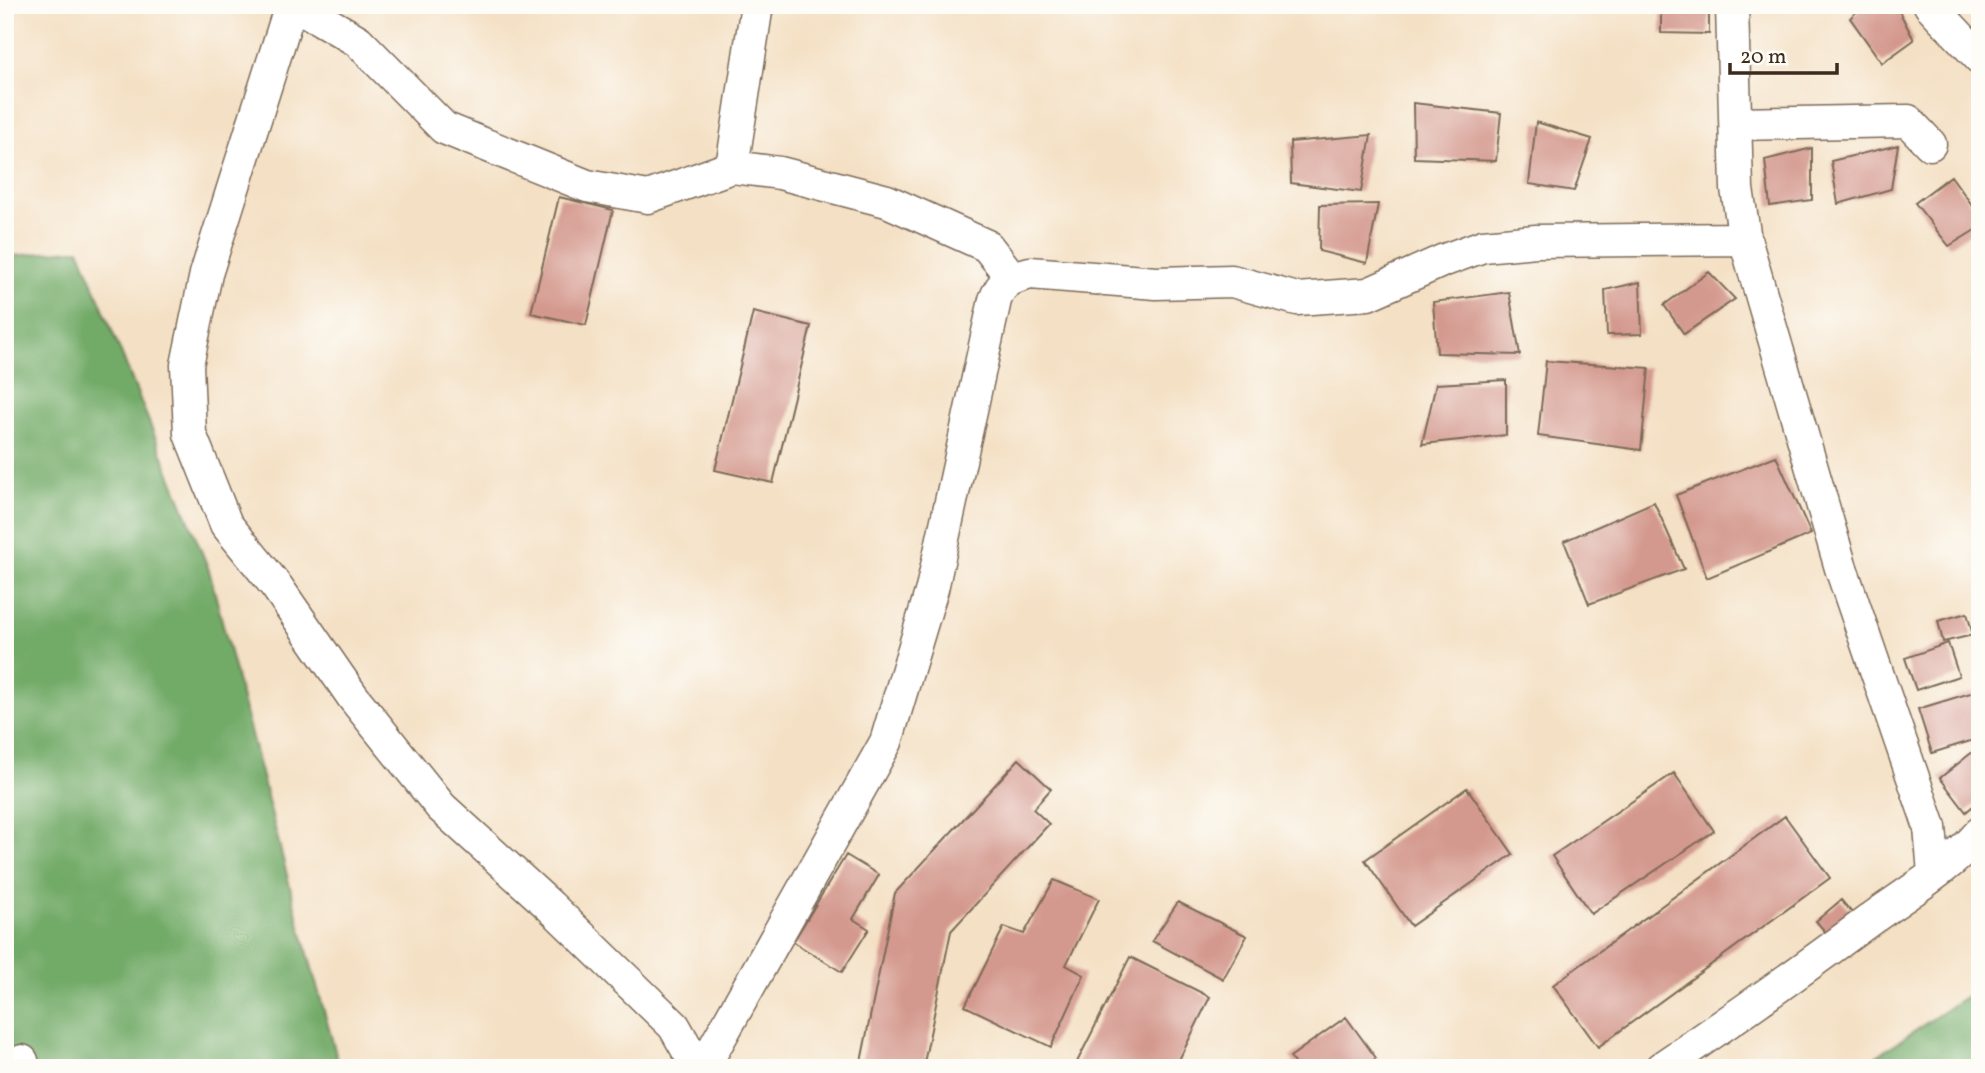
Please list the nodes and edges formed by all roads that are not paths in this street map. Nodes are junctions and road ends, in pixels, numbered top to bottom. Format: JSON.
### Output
{"nodes":[{"id":1,"x":293,"y":5,"type":"edge"},
{"id":2,"x":757,"y":5,"type":"edge"},
{"id":3,"x":1732,"y":5,"type":"edge"},
{"id":4,"x":1930,"y":5,"type":"edge"},
{"id":5,"x":1980,"y":58,"type":"edge"},
{"id":6,"x":1736,"y":124,"type":"junction"},
{"id":7,"x":1930,"y":144,"type":"dead end"},
{"id":8,"x":732,"y":167,"type":"junction"},
{"id":9,"x":1745,"y":239,"type":"junction"},
{"id":10,"x":1012,"y":278,"type":"junction"},
{"id":11,"x":1980,"y":834,"type":"edge"},
{"id":12,"x":1934,"y":873,"type":"junction"},
{"id":13,"x":11,"y":1068,"type":"edge"},
{"id":14,"x":24,"y":1068,"type":"edge"},
{"id":15,"x":698,"y":1068,"type":"edge"},
{"id":16,"x":703,"y":1068,"type":"edge"},
{"id":17,"x":1661,"y":1068,"type":"edge"}],
"edges":[{"from":1,"to":8,"type":"street"},
{"from":1,"to":15,"type":"street"},
{"from":2,"to":8,"type":"street"},
{"from":3,"to":6,"type":"street"},
{"from":4,"to":5,"type":"street"},
{"from":6,"to":7,"type":"street"},
{"from":6,"to":9,"type":"street"},
{"from":8,"to":10,"type":"street"},
{"from":9,"to":10,"type":"street"},
{"from":9,"to":12,"type":"street"},
{"from":10,"to":16,"type":"street"},
{"from":11,"to":12,"type":"street"},
{"from":12,"to":17,"type":"street"},
{"from":13,"to":14,"type":"street"}]}
